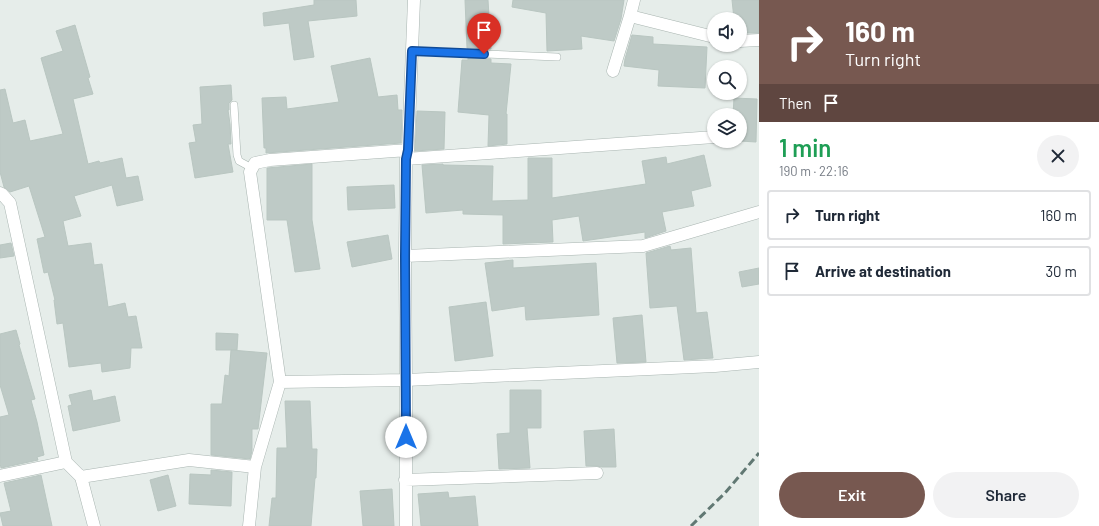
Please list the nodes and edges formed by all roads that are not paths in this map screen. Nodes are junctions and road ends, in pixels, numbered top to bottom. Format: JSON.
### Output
{"nodes":[{"id":1,"x":414,"y":0,"type":"edge"},
{"id":2,"x":634,"y":0,"type":"edge"},
{"id":3,"x":630,"y":16,"type":"junction"},
{"id":4,"x":707,"y":36,"type":"edge"},
{"id":5,"x":759,"y":40,"type":"edge"},
{"id":6,"x":747,"y":41,"type":"edge"},
{"id":7,"x":412,"y":51,"type":"junction"},
{"id":8,"x":557,"y":57,"type":"dead end"},
{"id":9,"x":613,"y":71,"type":"dead end"},
{"id":10,"x":234,"y":105,"type":"dead end"},
{"id":11,"x":707,"y":137,"type":"edge"},
{"id":12,"x":407,"y":154,"type":"junction"},
{"id":13,"x":252,"y":168,"type":"junction"},
{"id":14,"x":0,"y":193,"type":"edge"},
{"id":15,"x":759,"y":212,"type":"edge"},
{"id":16,"x":405,"y":256,"type":"junction"},
{"id":17,"x":759,"y":362,"type":"edge"},
{"id":18,"x":406,"y":380,"type":"junction"},
{"id":19,"x":280,"y":382,"type":"junction"},
{"id":20,"x":66,"y":462,"type":"junction"},
{"id":21,"x":255,"y":467,"type":"junction"},
{"id":22,"x":597,"y":473,"type":"dead end"},
{"id":23,"x":0,"y":476,"type":"edge"},
{"id":24,"x":81,"y":477,"type":"junction"},
{"id":25,"x":405,"y":480,"type":"junction"},
{"id":26,"x":94,"y":526,"type":"edge"},
{"id":27,"x":249,"y":526,"type":"edge"},
{"id":28,"x":406,"y":526,"type":"edge"}],
"edges":[{"from":1,"to":7,"type":"street"},
{"from":2,"to":3,"type":"street"},
{"from":3,"to":4,"type":"street"},
{"from":3,"to":9,"type":"street"},
{"from":5,"to":6,"type":"street"},
{"from":7,"to":8,"type":"lane"},
{"from":7,"to":12,"type":"street"},
{"from":10,"to":13,"type":"lane"},
{"from":11,"to":12,"type":"street"},
{"from":12,"to":13,"type":"street"},
{"from":12,"to":16,"type":"street"},
{"from":13,"to":19,"type":"street"},
{"from":14,"to":20,"type":"street"},
{"from":15,"to":16,"type":"street"},
{"from":16,"to":18,"type":"street"},
{"from":17,"to":18,"type":"street"},
{"from":18,"to":19,"type":"street"},
{"from":18,"to":25,"type":"street"},
{"from":19,"to":21,"type":"street"},
{"from":20,"to":23,"type":"street"},
{"from":20,"to":24,"type":"street"},
{"from":21,"to":24,"type":"street"},
{"from":21,"to":27,"type":"street"},
{"from":22,"to":25,"type":"street"},
{"from":24,"to":26,"type":"street"},
{"from":25,"to":28,"type":"street"}]}
